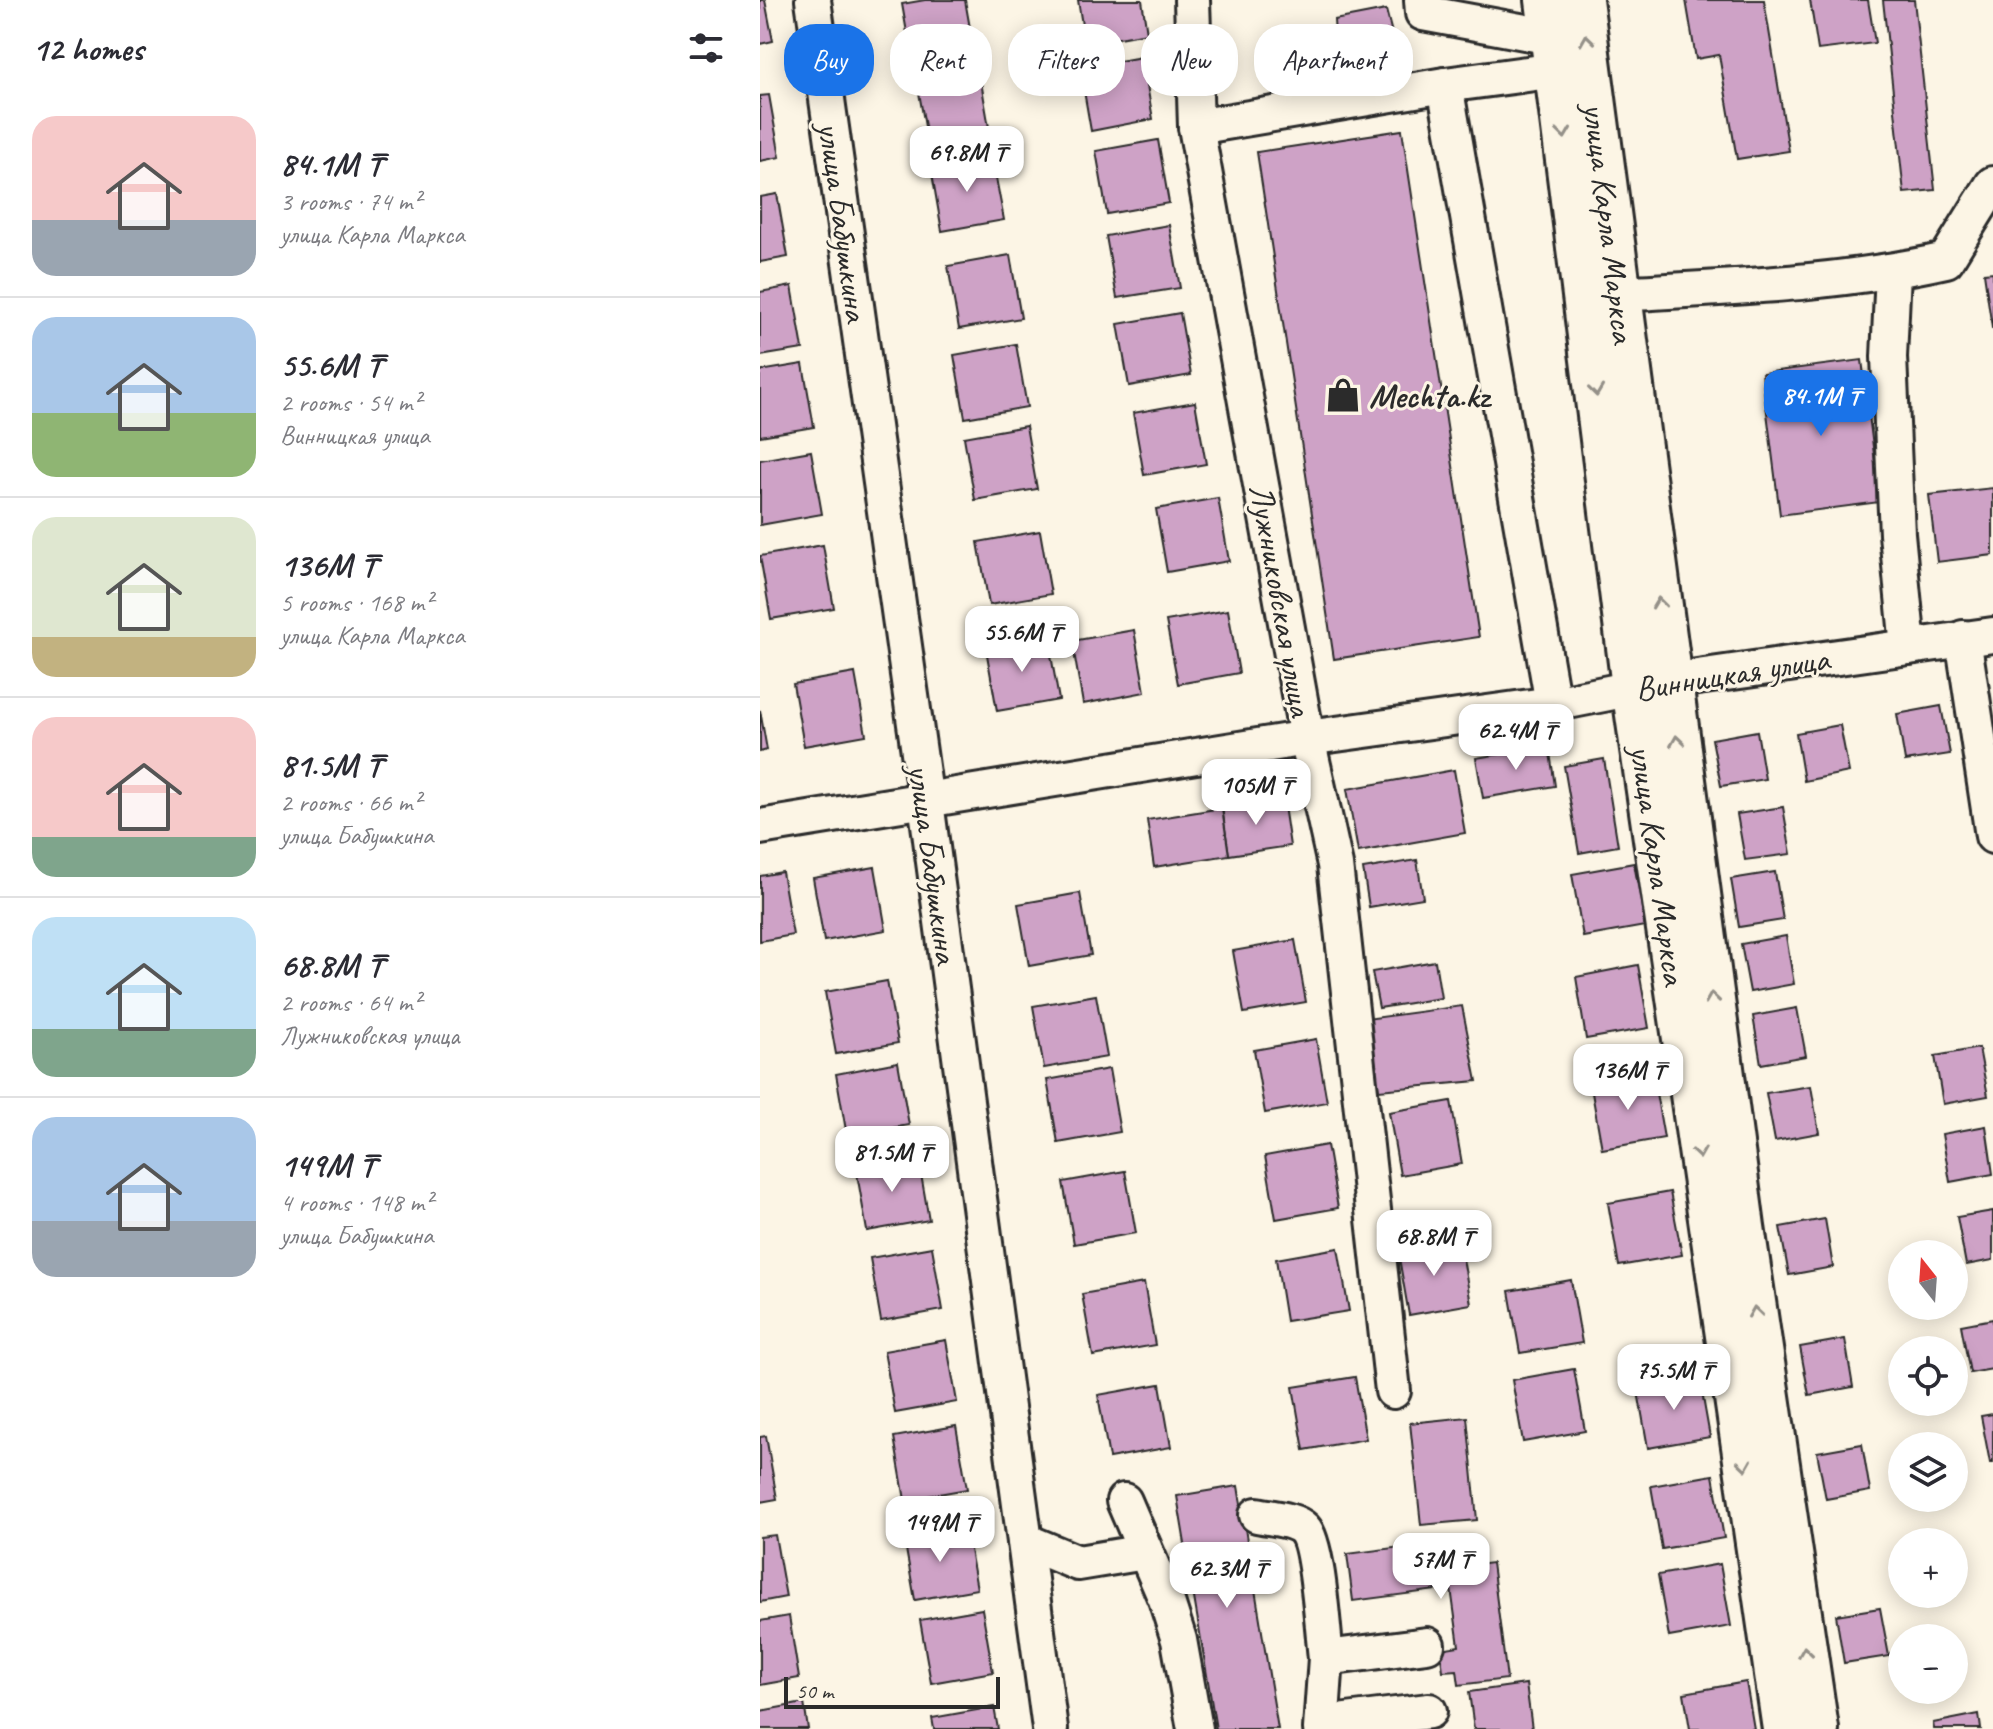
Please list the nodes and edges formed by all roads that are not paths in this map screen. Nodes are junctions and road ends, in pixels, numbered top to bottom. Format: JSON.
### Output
{"nodes":[{"id":1,"x":813,"y":0,"type":"edge"},
{"id":2,"x":1192,"y":0,"type":"edge"},
{"id":3,"x":1422,"y":0,"type":"edge"},
{"id":4,"x":1581,"y":0,"type":"edge"},
{"id":5,"x":1552,"y":36,"type":"edge"},
{"id":6,"x":1445,"y":85,"type":"junction"},
{"id":7,"x":1196,"y":127,"type":"junction"},
{"id":8,"x":1993,"y":184,"type":"edge"},
{"id":9,"x":1893,"y":272,"type":"junction"},
{"id":10,"x":1620,"y":294,"type":"junction"},
{"id":11,"x":1978,"y":637,"type":"edge"},
{"id":12,"x":1908,"y":647,"type":"junction"},
{"id":13,"x":1651,"y":684,"type":"junction"},
{"id":14,"x":1553,"y":704,"type":"junction"},
{"id":15,"x":1307,"y":738,"type":"junction"},
{"id":16,"x":926,"y":802,"type":"junction"},
{"id":17,"x":760,"y":827,"type":"edge"},
{"id":18,"x":1993,"y":836,"type":"edge"},
{"id":19,"x":1393,"y":1391,"type":"dead end"},
{"id":20,"x":1124,"y":1501,"type":"dead end"},
{"id":21,"x":1257,"y":1515,"type":"dead end"},
{"id":22,"x":1025,"y":1541,"type":"junction"},
{"id":23,"x":1145,"y":1552,"type":"junction"},
{"id":24,"x":1427,"y":1645,"type":"dead end"},
{"id":25,"x":1326,"y":1658,"type":"junction"},
{"id":26,"x":1429,"y":1711,"type":"dead end"},
{"id":27,"x":1322,"y":1726,"type":"edge"},
{"id":28,"x":1050,"y":1729,"type":"edge"},
{"id":29,"x":1195,"y":1729,"type":"edge"},
{"id":30,"x":1784,"y":1729,"type":"edge"},
{"id":31,"x":1817,"y":1729,"type":"edge"}],
"edges":[{"from":1,"to":16,"type":"street","name":"улица Бабушкина"},
{"from":2,"to":7,"type":"street","name":"Лужниковская улица"},
{"from":3,"to":5,"type":"street"},
{"from":10,"to":4,"type":"main road","name":"улица Карла Маркса","one_way":true},
{"from":5,"to":6,"type":"street"},
{"from":5,"to":13,"type":"main road","name":"улица Карла Маркса","one_way":true},
{"from":6,"to":7,"type":"street"},
{"from":6,"to":14,"type":"street"},
{"from":7,"to":15,"type":"street","name":"Лужниковская улица"},
{"from":8,"to":9,"type":"street"},
{"from":9,"to":10,"type":"street"},
{"from":9,"to":12,"type":"street"},
{"from":13,"to":10,"type":"main road","name":"улица Карла Маркса","one_way":true},
{"from":11,"to":12,"type":"street","name":"Винницкая улица"},
{"from":11,"to":18,"type":"street"},
{"from":12,"to":13,"type":"street","name":"Винницкая улица"},
{"from":13,"to":14,"type":"street","name":"Винницкая улица"},
{"from":13,"to":30,"type":"main road","name":"улица Карла Маркса","one_way":true},
{"from":31,"to":13,"type":"main road","name":"улица Карла Маркса","one_way":true},
{"from":14,"to":15,"type":"street","name":"Винницкая улица"},
{"from":15,"to":16,"type":"street","name":"Винницкая улица"},
{"from":15,"to":19,"type":"street","name":"Лужниковская улица"},
{"from":16,"to":17,"type":"street","name":"Винницкая улица"},
{"from":16,"to":22,"type":"street","name":"улица Бабушкина"},
{"from":20,"to":23,"type":"street"},
{"from":21,"to":25,"type":"street"},
{"from":22,"to":23,"type":"street"},
{"from":22,"to":28,"type":"street","name":"улица Бабушкина"},
{"from":23,"to":29,"type":"street"},
{"from":24,"to":25,"type":"street"},
{"from":25,"to":27,"type":"street"},
{"from":26,"to":27,"type":"street"}]}
